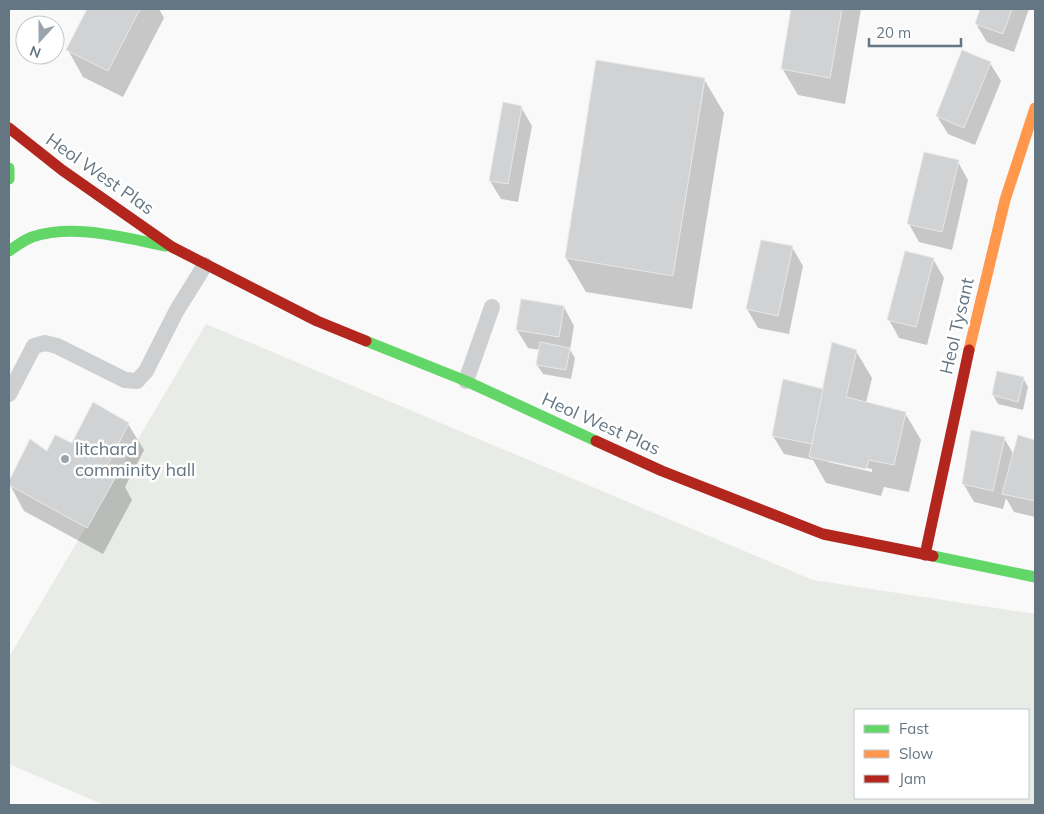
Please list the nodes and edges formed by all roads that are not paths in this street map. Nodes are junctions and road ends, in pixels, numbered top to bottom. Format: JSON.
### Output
{"nodes":[{"id":1,"x":1035,"y":108,"type":"edge"},
{"id":2,"x":9,"y":128,"type":"edge"},
{"id":3,"x":9,"y":168,"type":"edge"},
{"id":4,"x":9,"y":179,"type":"edge"},
{"id":5,"x":172,"y":247,"type":"junction"},
{"id":6,"x":9,"y":251,"type":"edge"},
{"id":7,"x":205,"y":265,"type":"junction"},
{"id":8,"x":492,"y":308,"type":"dead end"},
{"id":9,"x":466,"y":382,"type":"junction"},
{"id":10,"x":9,"y":394,"type":"edge"},
{"id":11,"x":924,"y":555,"type":"junction"},
{"id":12,"x":1035,"y":577,"type":"edge"}],
"edges":[{"from":1,"to":11,"type":"street","name":"Heol Tysant"},
{"from":2,"to":5,"type":"street","name":"Heol West Plas"},
{"from":3,"to":4,"type":"street"},
{"from":5,"to":6,"type":"street","name":"Heol West Plas"},
{"from":5,"to":7,"type":"street","name":"Heol West Plas"},
{"from":7,"to":9,"type":"street","name":"Heol West Plas"},
{"from":7,"to":10,"type":"lane"},
{"from":8,"to":9,"type":"lane"},
{"from":9,"to":11,"type":"street","name":"Heol West Plas"},
{"from":11,"to":12,"type":"street","name":"Heol West Plas"}]}
